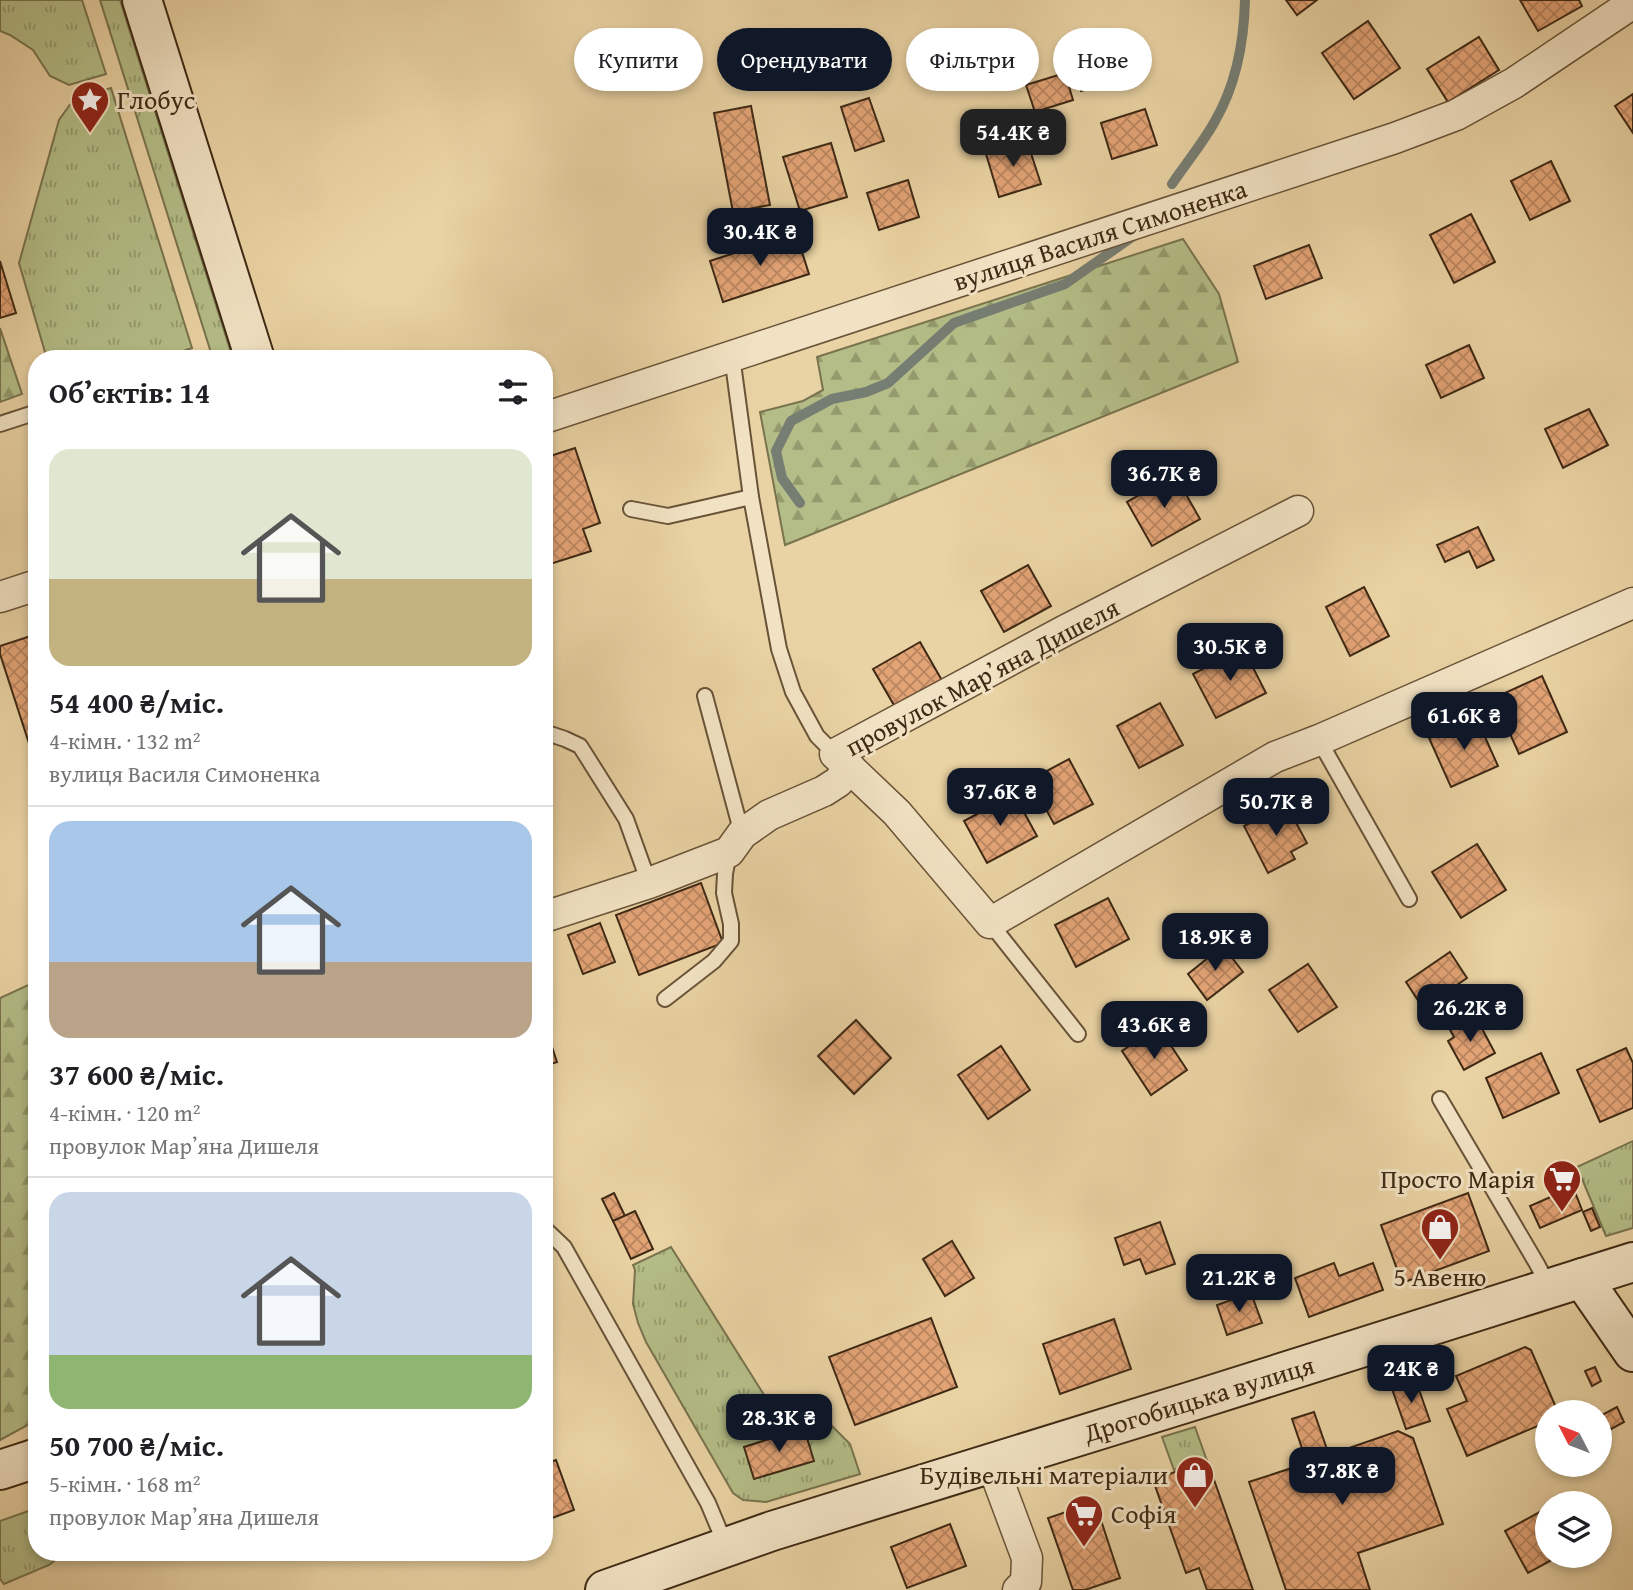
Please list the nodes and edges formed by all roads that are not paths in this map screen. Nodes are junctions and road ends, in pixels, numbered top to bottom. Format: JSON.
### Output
{"nodes":[{"id":1,"x":142,"y":0,"type":"edge"},
{"id":2,"x":1633,"y":3,"type":"edge"},
{"id":3,"x":252,"y":350,"type":"edge"},
{"id":4,"x":732,"y":356,"type":"junction"},
{"id":5,"x":28,"y":415,"type":"edge"},
{"id":6,"x":553,"y":415,"type":"edge"},
{"id":7,"x":0,"y":424,"type":"edge"},
{"id":8,"x":751,"y":497,"type":"junction"},
{"id":9,"x":631,"y":509,"type":"dead end"},
{"id":10,"x":1298,"y":511,"type":"dead end"},
{"id":11,"x":28,"y":588,"type":"edge"},
{"id":12,"x":0,"y":597,"type":"edge"},
{"id":13,"x":1633,"y":603,"type":"edge"},
{"id":14,"x":705,"y":696,"type":"dead end"},
{"id":15,"x":553,"y":735,"type":"edge"},
{"id":16,"x":1320,"y":740,"type":"junction"},
{"id":17,"x":843,"y":761,"type":"junction"},
{"id":18,"x":736,"y":843,"type":"junction"},
{"id":19,"x":649,"y":883,"type":"junction"},
{"id":20,"x":1409,"y":899,"type":"dead end"},
{"id":21,"x":553,"y":914,"type":"edge"},
{"id":22,"x":990,"y":923,"type":"junction"},
{"id":23,"x":665,"y":999,"type":"dead end"},
{"id":24,"x":1078,"y":1034,"type":"dead end"},
{"id":25,"x":1440,"y":1099,"type":"dead end"},
{"id":26,"x":553,"y":1237,"type":"edge"},
{"id":27,"x":1633,"y":1262,"type":"edge"},
{"id":28,"x":1565,"y":1283,"type":"junction"},
{"id":29,"x":1633,"y":1352,"type":"edge"},
{"id":30,"x":28,"y":1461,"type":"edge"},
{"id":31,"x":992,"y":1464,"type":"junction"},
{"id":32,"x":0,"y":1470,"type":"edge"},
{"id":33,"x":727,"y":1547,"type":"junction"},
{"id":34,"x":610,"y":1589,"type":"edge"},
{"id":35,"x":1018,"y":1590,"type":"edge"}],
"edges":[{"from":1,"to":3,"type":"street"},
{"from":2,"to":4,"type":"street","name":"вулиця Василя Симоненка"},
{"from":4,"to":6,"type":"street","name":"вулиця Василя Симоненка"},
{"from":4,"to":8,"type":"lane"},
{"from":5,"to":7,"type":"lane"},
{"from":8,"to":9,"type":"lane"},
{"from":8,"to":17,"type":"lane"},
{"from":10,"to":17,"type":"street","name":"провулок Марʼяна Дишеля"},
{"from":11,"to":12,"type":"street"},
{"from":13,"to":16,"type":"street"},
{"from":14,"to":18,"type":"lane"},
{"from":15,"to":19,"type":"lane"},
{"from":16,"to":20,"type":"lane"},
{"from":16,"to":22,"type":"street"},
{"from":17,"to":18,"type":"street"},
{"from":17,"to":22,"type":"street","name":"провулок Марʼяна Дишеля"},
{"from":18,"to":19,"type":"street"},
{"from":18,"to":23,"type":"lane"},
{"from":19,"to":21,"type":"street"},
{"from":22,"to":24,"type":"lane"},
{"from":25,"to":28,"type":"lane"},
{"from":26,"to":33,"type":"lane"},
{"from":27,"to":28,"type":"street","name":"Дрогобицька вулиця"},
{"from":28,"to":29,"type":"street"},
{"from":28,"to":31,"type":"street","name":"Дрогобицька вулиця"},
{"from":30,"to":32,"type":"street"},
{"from":31,"to":33,"type":"street","name":"Дрогобицька вулиця"},
{"from":31,"to":35,"type":"street"},
{"from":33,"to":34,"type":"street","name":"Дрогобицька вулиця"}]}
